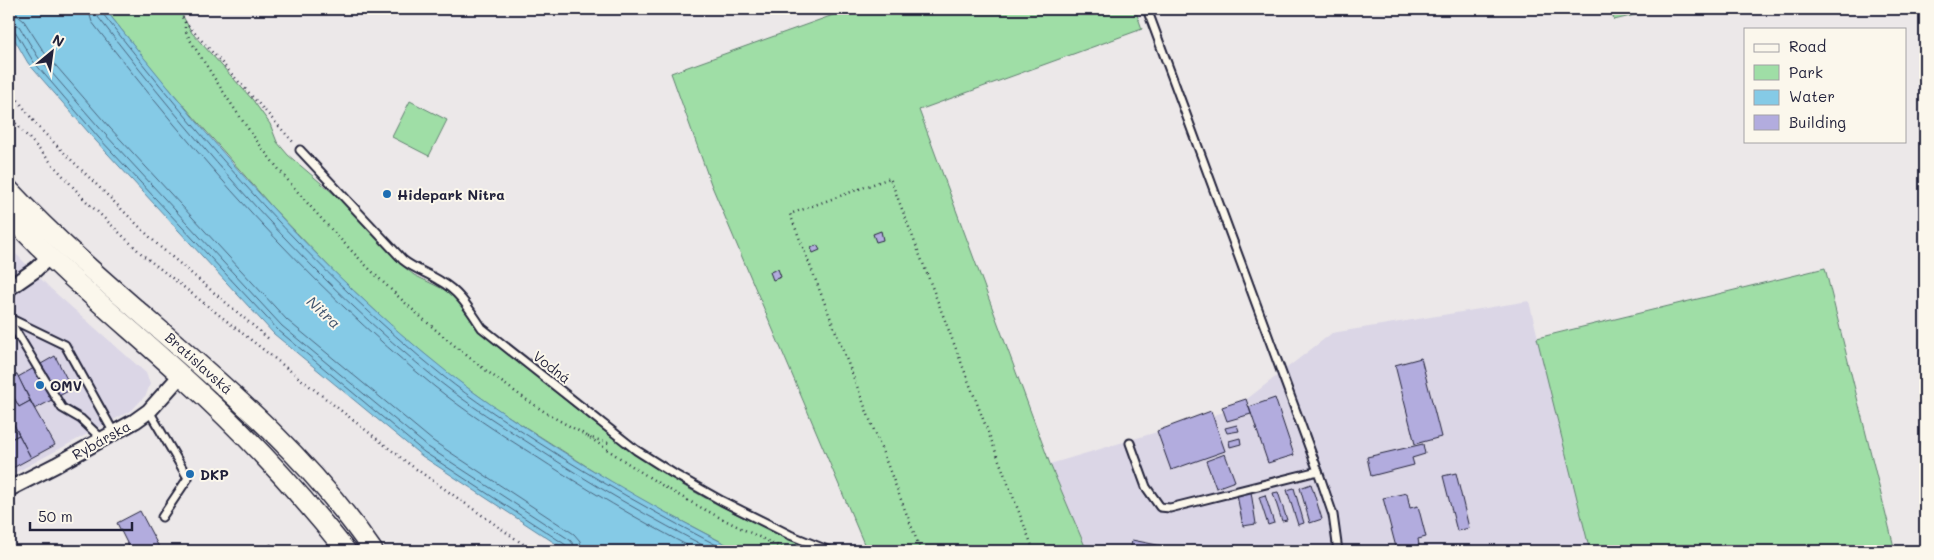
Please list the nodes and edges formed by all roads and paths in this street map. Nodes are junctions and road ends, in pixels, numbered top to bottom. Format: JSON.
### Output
{"nodes":[{"id":1,"x":177,"y":9,"type":"edge"},
{"id":2,"x":1147,"y":9,"type":"edge"},
{"id":3,"x":185,"y":22,"type":"junction"},
{"id":4,"x":9,"y":88,"type":"edge"},
{"id":5,"x":9,"y":116,"type":"edge"},
{"id":6,"x":300,"y":150,"type":"joint"},
{"id":7,"x":9,"y":190,"type":"edge"},
{"id":8,"x":9,"y":215,"type":"edge"},
{"id":9,"x":56,"y":250,"type":"junction"},
{"id":10,"x":10,"y":288,"type":"edge"},
{"id":11,"x":9,"y":303,"type":"edge"},
{"id":12,"x":9,"y":319,"type":"edge"},
{"id":13,"x":270,"y":340,"type":"dead end"},
{"id":14,"x":175,"y":342,"type":"junction"},
{"id":15,"x":181,"y":375,"type":"junction"},
{"id":16,"x":214,"y":376,"type":"junction"},
{"id":17,"x":149,"y":411,"type":"junction"},
{"id":18,"x":108,"y":436,"type":"junction"},
{"id":19,"x":1130,"y":443,"type":"dead end"},
{"id":20,"x":1318,"y":471,"type":"junction"},
{"id":21,"x":9,"y":489,"type":"edge"},
{"id":22,"x":331,"y":498,"type":"junction"},
{"id":23,"x":314,"y":511,"type":"junction"},
{"id":24,"x":162,"y":517,"type":"dead end"},
{"id":25,"x":346,"y":551,"type":"edge"},
{"id":26,"x":373,"y":551,"type":"edge"},
{"id":27,"x":533,"y":551,"type":"edge"},
{"id":28,"x":789,"y":551,"type":"edge"},
{"id":29,"x":830,"y":551,"type":"edge"},
{"id":30,"x":921,"y":551,"type":"edge"},
{"id":31,"x":1034,"y":551,"type":"edge"},
{"id":32,"x":1338,"y":551,"type":"edge"}],
"edges":[{"from":1,"to":3,"type":"path"},
{"from":2,"to":20,"type":"lane"},
{"from":3,"to":6,"type":"path"},
{"from":3,"to":28,"type":"path"},
{"from":4,"to":13,"type":"path"},
{"from":5,"to":27,"type":"path"},
{"from":6,"to":29,"type":"lane","name":"Vodná"},
{"from":7,"to":9,"type":"main road","name":"Bratislavská"},
{"from":8,"to":9,"type":"main road","name":"Bratislavská"},
{"from":9,"to":10,"type":"street"},
{"from":9,"to":14,"type":"main road","name":"Bratislavská"},
{"from":9,"to":15,"type":"main road","name":"Bratislavská"},
{"from":10,"to":11,"type":"lane"},
{"from":12,"to":18,"type":"lane"},
{"from":12,"to":18,"type":"lane"},
{"from":14,"to":15,"type":"main road"},
{"from":14,"to":16,"type":"main road","name":"Bratislavská"},
{"from":15,"to":16,"type":"main road"},
{"from":15,"to":17,"type":"street","name":"Rybárska"},
{"from":15,"to":23,"type":"main road","name":"Bratislavská"},
{"from":16,"to":22,"type":"main road","name":"Bratislavská"},
{"from":17,"to":18,"type":"street","name":"Rybárska"},
{"from":17,"to":24,"type":"lane"},
{"from":18,"to":21,"type":"street","name":"Rybárska"},
{"from":19,"to":20,"type":"lane"},
{"from":20,"to":32,"type":"lane"},
{"from":22,"to":23,"type":"main road"},
{"from":22,"to":26,"type":"main road","name":"Bratislavská"},
{"from":23,"to":25,"type":"main road","name":"Bratislavská"},
{"from":30,"to":31,"type":"path"}]}
